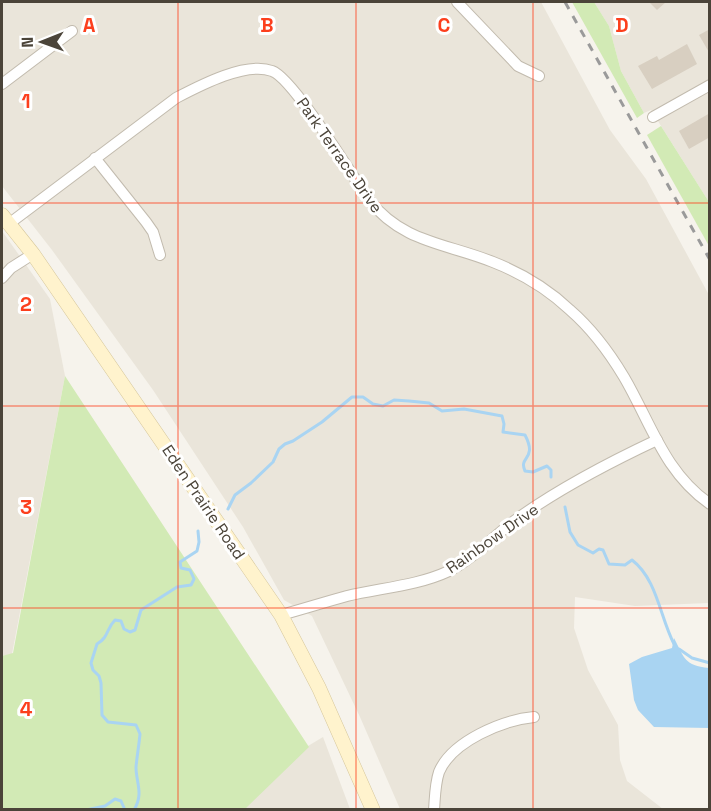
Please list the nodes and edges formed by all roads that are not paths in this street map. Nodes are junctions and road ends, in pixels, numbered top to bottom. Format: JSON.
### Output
{"nodes":[{"id":1,"x":457,"y":2,"type":"edge"},
{"id":2,"x":72,"y":31,"type":"dead end"},
{"id":3,"x":539,"y":76,"type":"dead end"},
{"id":4,"x":2,"y":84,"type":"edge"},
{"id":5,"x":710,"y":85,"type":"edge"},
{"id":6,"x":653,"y":117,"type":"dead end"},
{"id":7,"x":95,"y":158,"type":"junction"},
{"id":8,"x":6,"y":219,"type":"edge"},
{"id":9,"x":33,"y":254,"type":"junction"},
{"id":10,"x":160,"y":255,"type":"dead end"},
{"id":11,"x":2,"y":278,"type":"edge"},
{"id":12,"x":657,"y":440,"type":"junction"},
{"id":13,"x":710,"y":504,"type":"edge"},
{"id":14,"x":281,"y":615,"type":"junction"},
{"id":15,"x":534,"y":717,"type":"dead end"},
{"id":16,"x":373,"y":810,"type":"edge"},
{"id":17,"x":434,"y":810,"type":"edge"}],
"edges":[{"from":1,"to":3,"type":"street"},
{"from":2,"to":4,"type":"street"},
{"from":5,"to":6,"type":"street"},
{"from":7,"to":8,"type":"street","name":"Park Terrace Drive"},
{"from":7,"to":10,"type":"street"},
{"from":7,"to":12,"type":"street","name":"Park Terrace Drive"},
{"from":8,"to":9,"type":"main road","name":"Eden Prairie Road"},
{"from":9,"to":11,"type":"street"},
{"from":9,"to":14,"type":"main road","name":"Eden Prairie Road"},
{"from":12,"to":13,"type":"street","name":"Park Terrace Drive"},
{"from":12,"to":14,"type":"street","name":"Rainbow Drive"},
{"from":14,"to":16,"type":"main road","name":"Eden Prairie Road"},
{"from":15,"to":17,"type":"street"}]}
